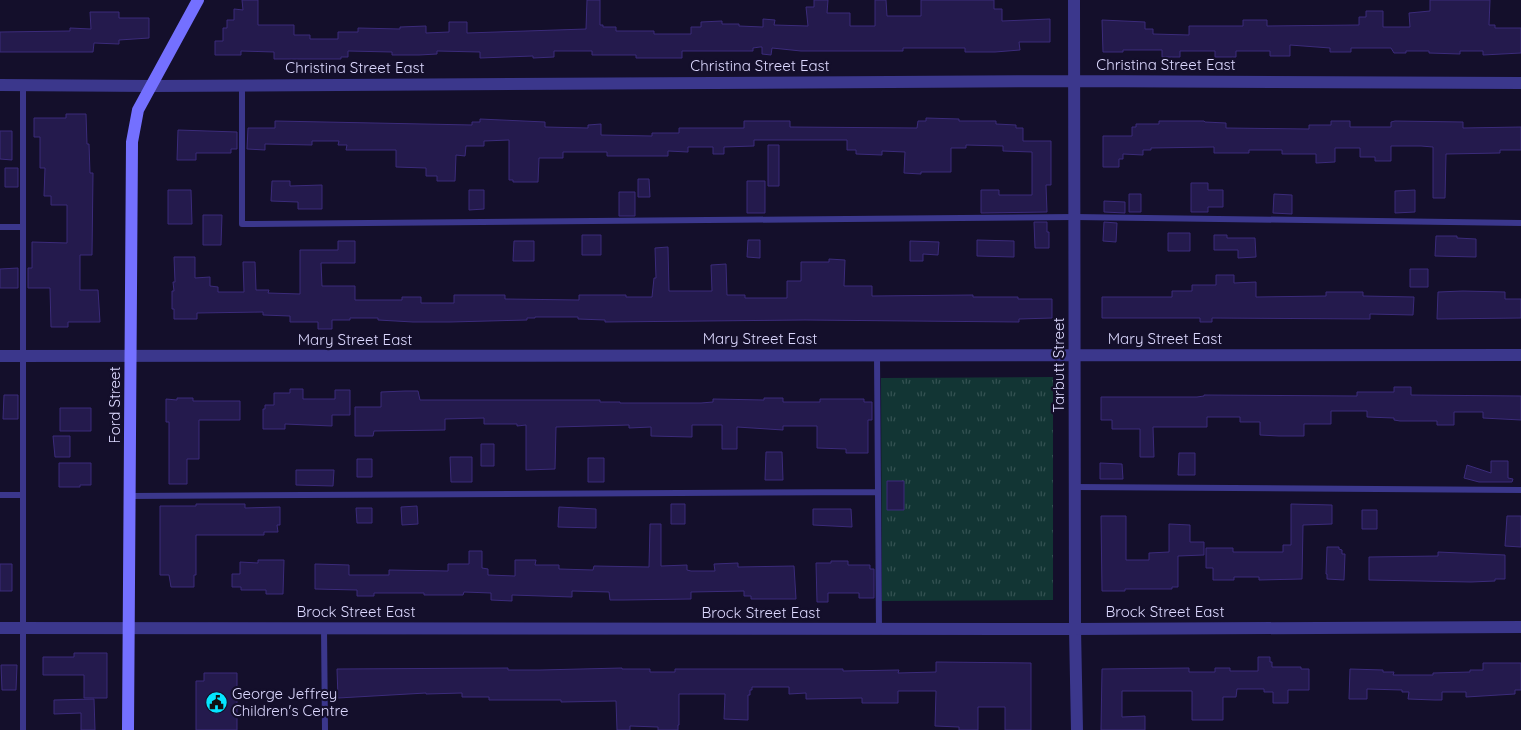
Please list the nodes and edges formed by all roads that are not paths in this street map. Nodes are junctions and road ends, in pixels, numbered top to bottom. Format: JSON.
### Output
{"nodes":[{"id":1,"x":198,"y":0,"type":"edge"},
{"id":2,"x":1074,"y":0,"type":"edge"},
{"id":3,"x":1074,"y":81,"type":"junction"},
{"id":4,"x":1521,"y":83,"type":"edge"},
{"id":5,"x":0,"y":85,"type":"edge"},
{"id":6,"x":23,"y":85,"type":"junction"},
{"id":7,"x":242,"y":85,"type":"junction"},
{"id":8,"x":153,"y":86,"type":"junction"},
{"id":9,"x":1075,"y":217,"type":"junction"},
{"id":10,"x":1521,"y":222,"type":"edge"},
{"id":11,"x":0,"y":227,"type":"edge"},
{"id":12,"x":23,"y":227,"type":"junction"},
{"id":13,"x":878,"y":355,"type":"junction"},
{"id":14,"x":1521,"y":355,"type":"edge"},
{"id":15,"x":0,"y":356,"type":"edge"},
{"id":16,"x":23,"y":356,"type":"junction"},
{"id":17,"x":131,"y":356,"type":"junction"},
{"id":18,"x":1075,"y":356,"type":"junction"},
{"id":19,"x":1075,"y":486,"type":"junction"},
{"id":20,"x":1521,"y":490,"type":"edge"},
{"id":21,"x":878,"y":492,"type":"junction"},
{"id":22,"x":0,"y":495,"type":"edge"},
{"id":23,"x":23,"y":495,"type":"junction"},
{"id":24,"x":130,"y":496,"type":"junction"},
{"id":25,"x":1521,"y":627,"type":"edge"},
{"id":26,"x":0,"y":628,"type":"edge"},
{"id":27,"x":23,"y":628,"type":"junction"},
{"id":28,"x":128,"y":628,"type":"junction"},
{"id":29,"x":324,"y":628,"type":"junction"},
{"id":30,"x":879,"y":629,"type":"junction"},
{"id":31,"x":1076,"y":629,"type":"junction"},
{"id":32,"x":23,"y":730,"type":"edge"},
{"id":33,"x":128,"y":730,"type":"edge"},
{"id":34,"x":325,"y":730,"type":"edge"},
{"id":35,"x":1077,"y":730,"type":"edge"}],
"edges":[{"from":1,"to":8,"type":"main road","name":"Ford Street"},
{"from":2,"to":3,"type":"street","name":"Tarbutt Street"},
{"from":3,"to":4,"type":"street","name":"Christina Street East"},
{"from":3,"to":7,"type":"street","name":"Christina Street East"},
{"from":3,"to":9,"type":"street","name":"Tarbutt Street"},
{"from":5,"to":6,"type":"street","name":"Christina Street East"},
{"from":6,"to":8,"type":"street","name":"Christina Street East"},
{"from":6,"to":12,"type":"lane"},
{"from":7,"to":8,"type":"street","name":"Christina Street East"},
{"from":7,"to":9,"type":"lane"},
{"from":8,"to":17,"type":"main road","name":"Ford Street"},
{"from":9,"to":10,"type":"lane"},
{"from":9,"to":18,"type":"street","name":"Tarbutt Street"},
{"from":11,"to":12,"type":"lane"},
{"from":12,"to":16,"type":"lane"},
{"from":13,"to":17,"type":"street","name":"Mary Street East"},
{"from":13,"to":18,"type":"street","name":"Mary Street East"},
{"from":13,"to":21,"type":"lane"},
{"from":14,"to":18,"type":"street","name":"Mary Street East"},
{"from":15,"to":16,"type":"street","name":"Mary Street East"},
{"from":16,"to":17,"type":"street","name":"Mary Street East"},
{"from":16,"to":23,"type":"lane"},
{"from":17,"to":24,"type":"main road","name":"Ford Street"},
{"from":18,"to":19,"type":"street","name":"Tarbutt Street"},
{"from":19,"to":20,"type":"lane"},
{"from":19,"to":31,"type":"street","name":"Tarbutt Street"},
{"from":21,"to":24,"type":"lane"},
{"from":21,"to":30,"type":"lane"},
{"from":22,"to":23,"type":"lane"},
{"from":23,"to":27,"type":"lane"},
{"from":24,"to":28,"type":"main road","name":"Ford Street"},
{"from":25,"to":31,"type":"street","name":"Brock Street East"},
{"from":26,"to":27,"type":"street","name":"Brock Street East"},
{"from":27,"to":28,"type":"street","name":"Brock Street East"},
{"from":27,"to":32,"type":"lane"},
{"from":28,"to":29,"type":"street","name":"Brock Street East"},
{"from":28,"to":33,"type":"main road","name":"Ford Street"},
{"from":29,"to":30,"type":"street","name":"Brock Street East"},
{"from":29,"to":34,"type":"lane"},
{"from":30,"to":31,"type":"street","name":"Brock Street East"},
{"from":31,"to":35,"type":"street","name":"Tarbutt Street"}]}
